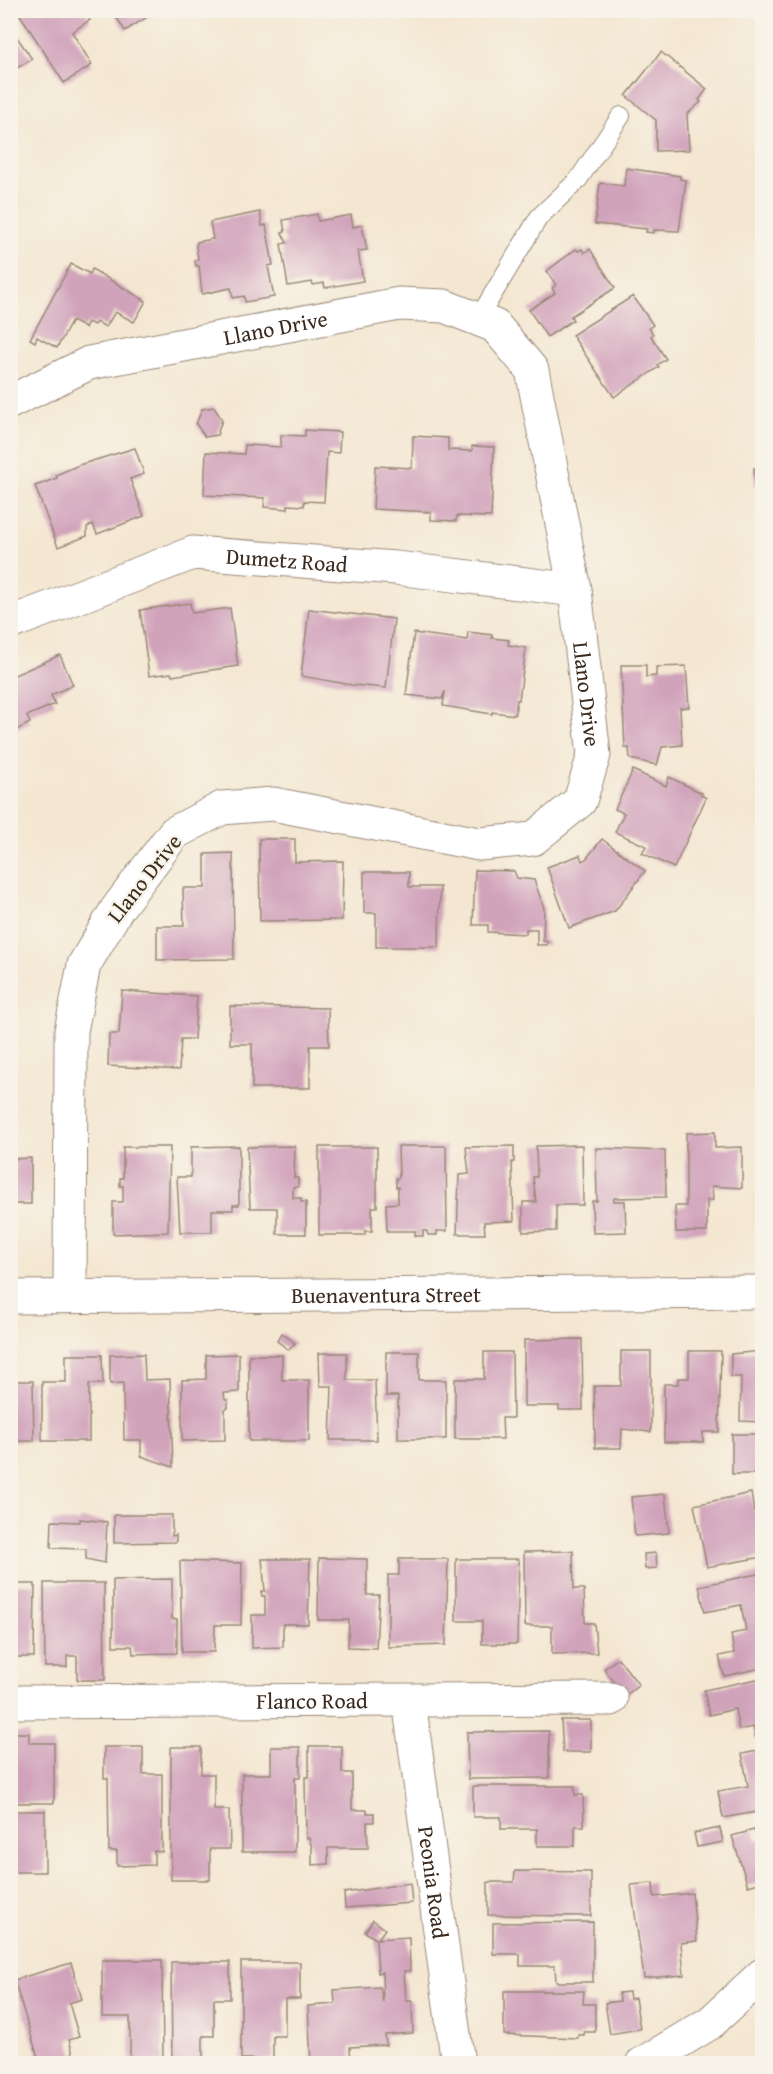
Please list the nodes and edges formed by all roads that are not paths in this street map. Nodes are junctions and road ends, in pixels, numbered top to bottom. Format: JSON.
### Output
{"nodes":[{"id":1,"x":621,"y":116,"type":"dead end"},
{"id":2,"x":478,"y":319,"type":"junction"},
{"id":3,"x":10,"y":402,"type":"edge"},
{"id":4,"x":575,"y":590,"type":"junction"},
{"id":5,"x":10,"y":623,"type":"edge"},
{"id":6,"x":762,"y":1292,"type":"edge"},
{"id":7,"x":70,"y":1296,"type":"junction"},
{"id":8,"x":10,"y":1297,"type":"edge"},
{"id":9,"x":612,"y":1699,"type":"dead end"},
{"id":10,"x":409,"y":1701,"type":"junction"},
{"id":11,"x":10,"y":1702,"type":"edge"},
{"id":12,"x":762,"y":1975,"type":"edge"},
{"id":13,"x":458,"y":2064,"type":"edge"},
{"id":14,"x":642,"y":2064,"type":"edge"}],
"edges":[{"from":1,"to":2,"type":"lane"},
{"from":2,"to":3,"type":"street","name":"Llano Drive"},
{"from":2,"to":4,"type":"street","name":"Llano Drive"},
{"from":4,"to":5,"type":"street","name":"Dumetz Road"},
{"from":4,"to":7,"type":"street","name":"Llano Drive"},
{"from":6,"to":7,"type":"street","name":"Buenaventura Street"},
{"from":7,"to":8,"type":"street","name":"Buenaventura Street"},
{"from":9,"to":10,"type":"street","name":"Flanco Road"},
{"from":10,"to":11,"type":"street","name":"Flanco Road"},
{"from":10,"to":13,"type":"street","name":"Peonia Road"},
{"from":12,"to":14,"type":"street"}]}
